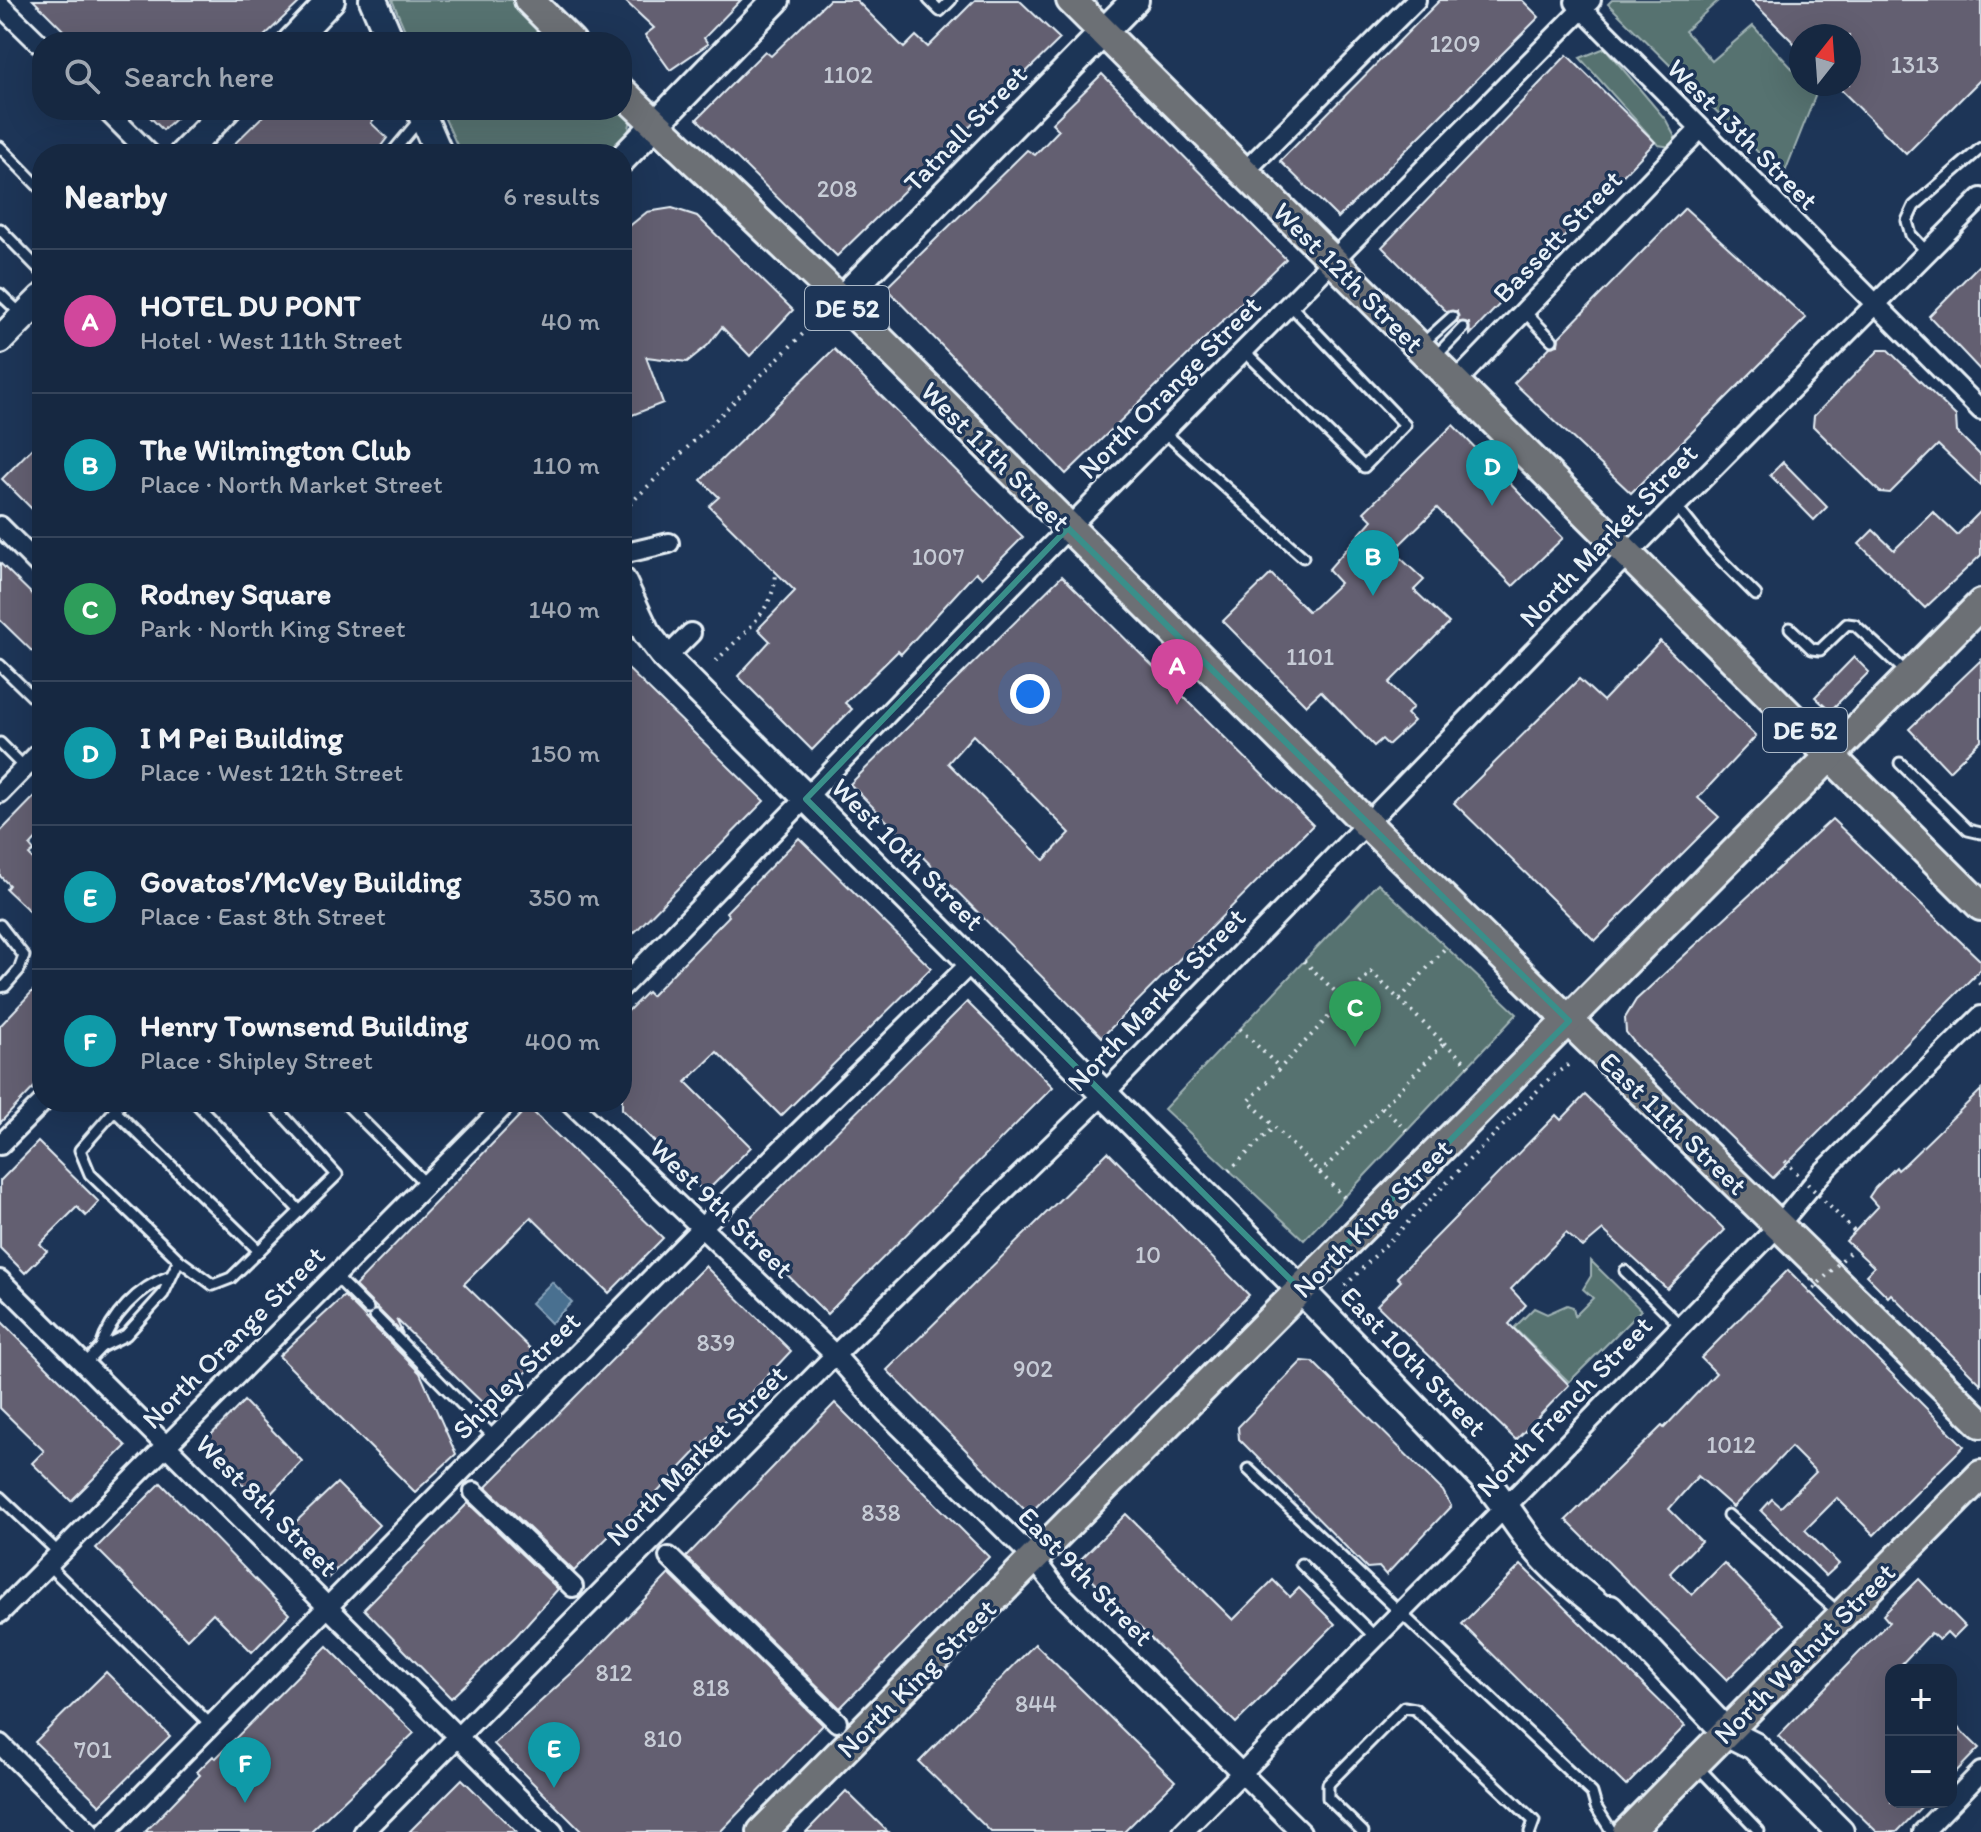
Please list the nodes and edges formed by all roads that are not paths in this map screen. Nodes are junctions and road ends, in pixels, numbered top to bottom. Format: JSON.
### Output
{"nodes":[{"id":1,"x":331,"y":0,"type":"edge"},
{"id":2,"x":373,"y":0,"type":"edge"},
{"id":3,"x":529,"y":0,"type":"edge"},
{"id":4,"x":776,"y":0,"type":"edge"},
{"id":5,"x":929,"y":0,"type":"edge"},
{"id":6,"x":951,"y":0,"type":"edge"},
{"id":7,"x":1071,"y":0,"type":"edge"},
{"id":8,"x":1135,"y":0,"type":"edge"},
{"id":9,"x":1416,"y":0,"type":"edge"},
{"id":10,"x":1582,"y":3,"type":"edge"},
{"id":11,"x":0,"y":5,"type":"edge"},
{"id":12,"x":301,"y":32,"type":"edge"},
{"id":13,"x":387,"y":32,"type":"edge"},
{"id":14,"x":561,"y":32,"type":"edge"},
{"id":15,"x":1103,"y":32,"type":"junction"},
{"id":16,"x":32,"y":36,"type":"edge"},
{"id":17,"x":632,"y":102,"type":"edge"},
{"id":18,"x":116,"y":120,"type":"edge"},
{"id":19,"x":216,"y":120,"type":"edge"},
{"id":20,"x":417,"y":120,"type":"edge"},
{"id":21,"x":425,"y":120,"type":"edge"},
{"id":22,"x":656,"y":125,"type":"junction"},
{"id":23,"x":1699,"y":130,"type":"junction"},
{"id":24,"x":140,"y":144,"type":"edge"},
{"id":25,"x":193,"y":144,"type":"edge"},
{"id":26,"x":399,"y":144,"type":"edge"},
{"id":27,"x":435,"y":144,"type":"edge"},
{"id":28,"x":0,"y":147,"type":"edge"},
{"id":29,"x":1981,"y":148,"type":"edge"},
{"id":30,"x":632,"y":149,"type":"edge"},
{"id":31,"x":1244,"y":172,"type":"junction"},
{"id":32,"x":32,"y":180,"type":"edge"},
{"id":33,"x":1981,"y":198,"type":"edge"},
{"id":34,"x":0,"y":229,"type":"edge"},
{"id":35,"x":1927,"y":252,"type":"junction"},
{"id":36,"x":1333,"y":261,"type":"junction"},
{"id":37,"x":32,"y":262,"type":"edge"},
{"id":38,"x":0,"y":294,"type":"edge"},
{"id":39,"x":840,"y":301,"type":"junction"},
{"id":40,"x":1290,"y":305,"type":"junction"},
{"id":41,"x":1873,"y":305,"type":"junction"},
{"id":42,"x":32,"y":307,"type":"edge"},
{"id":43,"x":1524,"y":311,"type":"junction"},
{"id":44,"x":23,"y":316,"type":"junction"},
{"id":45,"x":1452,"y":317,"type":"dead end"},
{"id":46,"x":1463,"y":328,"type":"dead end"},
{"id":47,"x":0,"y":340,"type":"edge"},
{"id":48,"x":1552,"y":340,"type":"dead end"},
{"id":49,"x":1244,"y":351,"type":"junction"},
{"id":50,"x":1426,"y":354,"type":"junction"},
{"id":51,"x":1456,"y":382,"type":"junction"},
{"id":52,"x":1981,"y":410,"type":"edge"},
{"id":53,"x":1164,"y":432,"type":"junction"},
{"id":54,"x":1676,"y":506,"type":"junction"},
{"id":55,"x":0,"y":526,"type":"edge"},
{"id":56,"x":1068,"y":528,"type":"junction"},
{"id":57,"x":669,"y":543,"type":"dead end"},
{"id":58,"x":632,"y":552,"type":"edge"},
{"id":59,"x":1628,"y":554,"type":"junction"},
{"id":60,"x":1303,"y":557,"type":"dead end"},
{"id":61,"x":32,"y":558,"type":"edge"},
{"id":62,"x":1756,"y":595,"type":"dead end"},
{"id":63,"x":632,"y":602,"type":"edge"},
{"id":64,"x":1981,"y":604,"type":"edge"},
{"id":65,"x":1790,"y":628,"type":"dead end"},
{"id":66,"x":691,"y":633,"type":"dead end"},
{"id":67,"x":666,"y":658,"type":"junction"},
{"id":68,"x":0,"y":665,"type":"edge"},
{"id":69,"x":1910,"y":675,"type":"junction"},
{"id":70,"x":32,"y":696,"type":"edge"},
{"id":71,"x":0,"y":743,"type":"edge"},
{"id":72,"x":1830,"y":755,"type":"junction"},
{"id":73,"x":32,"y":761,"type":"edge"},
{"id":74,"x":1900,"y":763,"type":"dead end"},
{"id":75,"x":25,"y":768,"type":"junction"},
{"id":76,"x":0,"y":793,"type":"edge"},
{"id":77,"x":806,"y":799,"type":"junction"},
{"id":78,"x":1366,"y":823,"type":"junction"},
{"id":79,"x":1981,"y":833,"type":"edge"},
{"id":80,"x":1981,"y":906,"type":"edge"},
{"id":81,"x":0,"y":925,"type":"edge"},
{"id":82,"x":972,"y":962,"type":"junction"},
{"id":83,"x":632,"y":977,"type":"edge"},
{"id":84,"x":0,"y":987,"type":"edge"},
{"id":85,"x":1981,"y":1016,"type":"edge"},
{"id":86,"x":1569,"y":1021,"type":"junction"},
{"id":87,"x":1104,"y":1094,"type":"junction"},
{"id":88,"x":33,"y":1112,"type":"edge"},
{"id":89,"x":112,"y":1112,"type":"edge"},
{"id":90,"x":116,"y":1112,"type":"edge"},
{"id":91,"x":205,"y":1112,"type":"edge"},
{"id":92,"x":280,"y":1112,"type":"edge"},
{"id":93,"x":354,"y":1112,"type":"edge"},
{"id":94,"x":498,"y":1112,"type":"edge"},
{"id":95,"x":581,"y":1112,"type":"edge"},
{"id":96,"x":0,"y":1145,"type":"edge"},
{"id":97,"x":425,"y":1183,"type":"junction"},
{"id":98,"x":300,"y":1211,"type":"junction"},
{"id":99,"x":1779,"y":1225,"type":"junction"},
{"id":100,"x":703,"y":1226,"type":"junction"},
{"id":101,"x":259,"y":1251,"type":"junction"},
{"id":102,"x":179,"y":1260,"type":"junction"},
{"id":103,"x":1625,"y":1271,"type":"dead end"},
{"id":104,"x":334,"y":1275,"type":"junction"},
{"id":105,"x":168,"y":1277,"type":"junction"},
{"id":106,"x":0,"y":1280,"type":"edge"},
{"id":107,"x":1301,"y":1290,"type":"junction"},
{"id":108,"x":1681,"y":1326,"type":"junction"},
{"id":109,"x":101,"y":1347,"type":"junction"},
{"id":110,"x":835,"y":1355,"type":"junction"},
{"id":111,"x":85,"y":1364,"type":"junction"},
{"id":112,"x":1981,"y":1423,"type":"edge"},
{"id":113,"x":494,"y":1437,"type":"junction"},
{"id":114,"x":167,"y":1444,"type":"junction"},
{"id":115,"x":1248,"y":1469,"type":"dead end"},
{"id":116,"x":1981,"y":1475,"type":"edge"},
{"id":117,"x":474,"y":1492,"type":"dead end"},
{"id":118,"x":0,"y":1497,"type":"edge"},
{"id":119,"x":1508,"y":1505,"type":"junction"},
{"id":120,"x":1728,"y":1515,"type":"dead end"},
{"id":121,"x":669,"y":1557,"type":"dead end"},
{"id":122,"x":53,"y":1559,"type":"junction"},
{"id":123,"x":1034,"y":1559,"type":"junction"},
{"id":124,"x":1301,"y":1564,"type":"dead end"},
{"id":125,"x":573,"y":1587,"type":"dead end"},
{"id":126,"x":327,"y":1605,"type":"junction"},
{"id":127,"x":1402,"y":1612,"type":"junction"},
{"id":128,"x":0,"y":1613,"type":"edge"},
{"id":129,"x":1842,"y":1615,"type":"junction"},
{"id":130,"x":1376,"y":1638,"type":"junction"},
{"id":131,"x":837,"y":1722,"type":"dead end"},
{"id":132,"x":211,"y":1725,"type":"junction"},
{"id":133,"x":1726,"y":1732,"type":"junction"},
{"id":134,"x":458,"y":1736,"type":"junction"},
{"id":135,"x":0,"y":1744,"type":"edge"},
{"id":136,"x":1694,"y":1764,"type":"junction"},
{"id":137,"x":1981,"y":1772,"type":"edge"},
{"id":138,"x":1241,"y":1774,"type":"junction"},
{"id":139,"x":1759,"y":1831,"type":"edge"},
{"id":140,"x":89,"y":1832,"type":"edge"},
{"id":141,"x":106,"y":1832,"type":"edge"},
{"id":142,"x":364,"y":1832,"type":"edge"},
{"id":143,"x":553,"y":1832,"type":"edge"},
{"id":144,"x":762,"y":1832,"type":"edge"},
{"id":145,"x":1183,"y":1832,"type":"edge"},
{"id":146,"x":1301,"y":1832,"type":"edge"},
{"id":147,"x":1363,"y":1832,"type":"edge"},
{"id":148,"x":1530,"y":1832,"type":"edge"},
{"id":149,"x":1612,"y":1832,"type":"edge"},
{"id":150,"x":1627,"y":1832,"type":"edge"},
{"id":151,"x":1840,"y":1832,"type":"edge"},
{"id":152,"x":1923,"y":1832,"type":"edge"}],
"edges":[{"from":1,"to":12,"type":"main road"},
{"from":2,"to":13,"type":"main road"},
{"from":3,"to":14,"type":"main road"},
{"from":4,"to":22,"type":"main road"},
{"from":5,"to":6,"type":"lane"},
{"from":7,"to":15,"type":"main road","name":"West 12th Street","number":"DE 52"},
{"from":8,"to":15,"type":"main road","name":"Tatnall Street"},
{"from":9,"to":31,"type":"street"},
{"from":10,"to":23,"type":"street","name":"West 13th Street"},
{"from":10,"to":36,"type":"street","name":"North Orange Street"},
{"from":11,"to":16,"type":"street"},
{"from":15,"to":31,"type":"main road","name":"West 12th Street","number":"DE 52"},
{"from":15,"to":39,"type":"main road","name":"Tatnall Street"},
{"from":17,"to":22,"type":"main road","name":"West 11th Street","number":"DE 52"},
{"from":18,"to":24,"type":"street"},
{"from":19,"to":25,"type":"main road"},
{"from":20,"to":26,"type":"lane"},
{"from":21,"to":27,"type":"main road"},
{"from":22,"to":30,"type":"main road"},
{"from":22,"to":39,"type":"main road","name":"West 11th Street","number":"DE 52"},
{"from":23,"to":41,"type":"street","name":"West 13th Street"},
{"from":23,"to":43,"type":"street","name":"Bassett Street"},
{"from":28,"to":32,"type":"lane"},
{"from":29,"to":35,"type":"lane"},
{"from":31,"to":36,"type":"main road","name":"West 12th Street","number":"DE 52"},
{"from":33,"to":35,"type":"street","name":"North Market Street"},
{"from":34,"to":37,"type":"lane"},
{"from":35,"to":41,"type":"street","name":"North Market Street"},
{"from":36,"to":40,"type":"street","name":"North Orange Street"},
{"from":36,"to":50,"type":"main road","name":"West 12th Street","number":"DE 52"},
{"from":38,"to":44,"type":"lane"},
{"from":39,"to":56,"type":"main road","name":"West 11th Street","number":"DE 52"},
{"from":40,"to":49,"type":"street","name":"North Orange Street"},
{"from":40,"to":49,"type":"lane"},
{"from":41,"to":52,"type":"street","name":"West 13th Street"},
{"from":41,"to":54,"type":"street","name":"North Market Street"},
{"from":42,"to":44,"type":"main road"},
{"from":43,"to":48,"type":"lane"},
{"from":43,"to":51,"type":"street","name":"Bassett Street"},
{"from":44,"to":47,"type":"main road"},
{"from":45,"to":50,"type":"lane"},
{"from":46,"to":50,"type":"lane"},
{"from":49,"to":53,"type":"street","name":"North Orange Street"},
{"from":50,"to":51,"type":"main road","name":"West 12th Street","number":"DE 52"},
{"from":51,"to":59,"type":"main road","name":"West 12th Street","number":"DE 52"},
{"from":53,"to":56,"type":"street","name":"North Orange Street"},
{"from":53,"to":60,"type":"lane"},
{"from":54,"to":59,"type":"street","name":"North Market Street"},
{"from":54,"to":62,"type":"lane"},
{"from":55,"to":61,"type":"street"},
{"from":56,"to":77,"type":"street","name":"North Orange Street"},
{"from":56,"to":78,"type":"main road","name":"West 11th Street","number":"DE 52"},
{"from":57,"to":58,"type":"street"},
{"from":59,"to":72,"type":"main road","number":"DE 52"},
{"from":59,"to":78,"type":"street","name":"North Market Street"},
{"from":63,"to":67,"type":"main road","name":"West 10th Street"},
{"from":64,"to":69,"type":"main road","name":"North King Street"},
{"from":65,"to":69,"type":"lane"},
{"from":66,"to":67,"type":"street"},
{"from":67,"to":77,"type":"main road","name":"West 10th Street"},
{"from":68,"to":70,"type":"lane"},
{"from":69,"to":72,"type":"main road","name":"North King Street"},
{"from":71,"to":75,"type":"lane"},
{"from":72,"to":80,"type":"main road","number":"DE 52"},
{"from":72,"to":86,"type":"main road","name":"North King Street"},
{"from":73,"to":75,"type":"street"},
{"from":74,"to":79,"type":"lane"},
{"from":75,"to":76,"type":"street"},
{"from":77,"to":82,"type":"main road","name":"West 10th Street"},
{"from":77,"to":83,"type":"street","name":"North Orange Street"},
{"from":78,"to":86,"type":"main road","name":"East 11th Street","number":"DE 52"},
{"from":78,"to":87,"type":"street","name":"North Market Street"},
{"from":81,"to":84,"type":"lane"},
{"from":82,"to":87,"type":"main road","name":"West 10th Street"},
{"from":82,"to":100,"type":"street","name":"Shipley Street"},
{"from":85,"to":99,"type":"street","name":"North French Street"},
{"from":86,"to":99,"type":"main road","name":"East 11th Street","number":"DE 52"},
{"from":86,"to":107,"type":"main road","name":"North King Street"},
{"from":87,"to":107,"type":"main road","name":"East 10th Street"},
{"from":87,"to":110,"type":"street","name":"North Market Street"},
{"from":88,"to":96,"type":"street"},
{"from":89,"to":102,"type":"lane"},
{"from":90,"to":101,"type":"lane"},
{"from":91,"to":98,"type":"lane"},
{"from":92,"to":98,"type":"lane"},
{"from":93,"to":97,"type":"lane"},
{"from":94,"to":97,"type":"street","name":"North Orange Street"},
{"from":95,"to":100,"type":"street","name":"West 9th Street"},
{"from":97,"to":104,"type":"street","name":"North Orange Street"},
{"from":98,"to":101,"type":"lane"},
{"from":99,"to":108,"type":"street","name":"North French Street"},
{"from":99,"to":112,"type":"main road","name":"East 11th Street","number":"DE 52"},
{"from":100,"to":110,"type":"street","name":"West 9th Street"},
{"from":100,"to":113,"type":"street","name":"Shipley Street"},
{"from":101,"to":102,"type":"lane"},
{"from":102,"to":105,"type":"lane"},
{"from":103,"to":108,"type":"lane"},
{"from":104,"to":113,"type":"lane"},
{"from":104,"to":114,"type":"street","name":"North Orange Street"},
{"from":105,"to":109,"type":"lane"},
{"from":105,"to":109,"type":"lane"},
{"from":106,"to":111,"type":"street","name":"West 8th Street"},
{"from":107,"to":119,"type":"main road","name":"East 10th Street"},
{"from":107,"to":123,"type":"main road","name":"North King Street"},
{"from":108,"to":119,"type":"street","name":"North French Street"},
{"from":109,"to":111,"type":"lane"},
{"from":110,"to":123,"type":"street","name":"East 9th Street"},
{"from":110,"to":134,"type":"street","name":"North Market Street"},
{"from":111,"to":114,"type":"street","name":"West 8th Street"},
{"from":113,"to":126,"type":"street","name":"Shipley Street"},
{"from":114,"to":122,"type":"street","name":"North Orange Street"},
{"from":114,"to":126,"type":"street","name":"West 8th Street"},
{"from":115,"to":127,"type":"lane"},
{"from":116,"to":129,"type":"main road","name":"North Walnut Street"},
{"from":117,"to":125,"type":"street"},
{"from":118,"to":122,"type":"lane"},
{"from":119,"to":127,"type":"street","name":"North French Street"},
{"from":119,"to":133,"type":"main road","name":"East 10th Street"},
{"from":120,"to":129,"type":"lane"},
{"from":121,"to":131,"type":"street"},
{"from":122,"to":128,"type":"street","name":"North Orange Street"},
{"from":122,"to":132,"type":"lane"},
{"from":123,"to":138,"type":"street","name":"East 9th Street"},
{"from":123,"to":144,"type":"main road","name":"North King Street"},
{"from":124,"to":130,"type":"lane"},
{"from":126,"to":132,"type":"street","name":"Shipley Street"},
{"from":126,"to":134,"type":"street","name":"West 8th Street"},
{"from":127,"to":130,"type":"street","name":"North French Street"},
{"from":127,"to":149,"type":"lane"},
{"from":129,"to":133,"type":"main road","name":"North Walnut Street"},
{"from":130,"to":138,"type":"street","name":"North French Street"},
{"from":132,"to":141,"type":"street","name":"Shipley Street"},
{"from":133,"to":136,"type":"main road","name":"North Walnut Street"},
{"from":133,"to":151,"type":"main road","name":"East 10th Street"},
{"from":134,"to":142,"type":"street","name":"North Market Street"},
{"from":134,"to":143,"type":"street","name":"West 8th Street"},
{"from":135,"to":140,"type":"street"},
{"from":136,"to":139,"type":"lane"},
{"from":136,"to":150,"type":"main road","name":"North Walnut Street"},
{"from":137,"to":152,"type":"street"},
{"from":138,"to":145,"type":"street","name":"North French Street"},
{"from":138,"to":146,"type":"street","name":"East 9th Street"},
{"from":147,"to":148,"type":"lane"}]}
